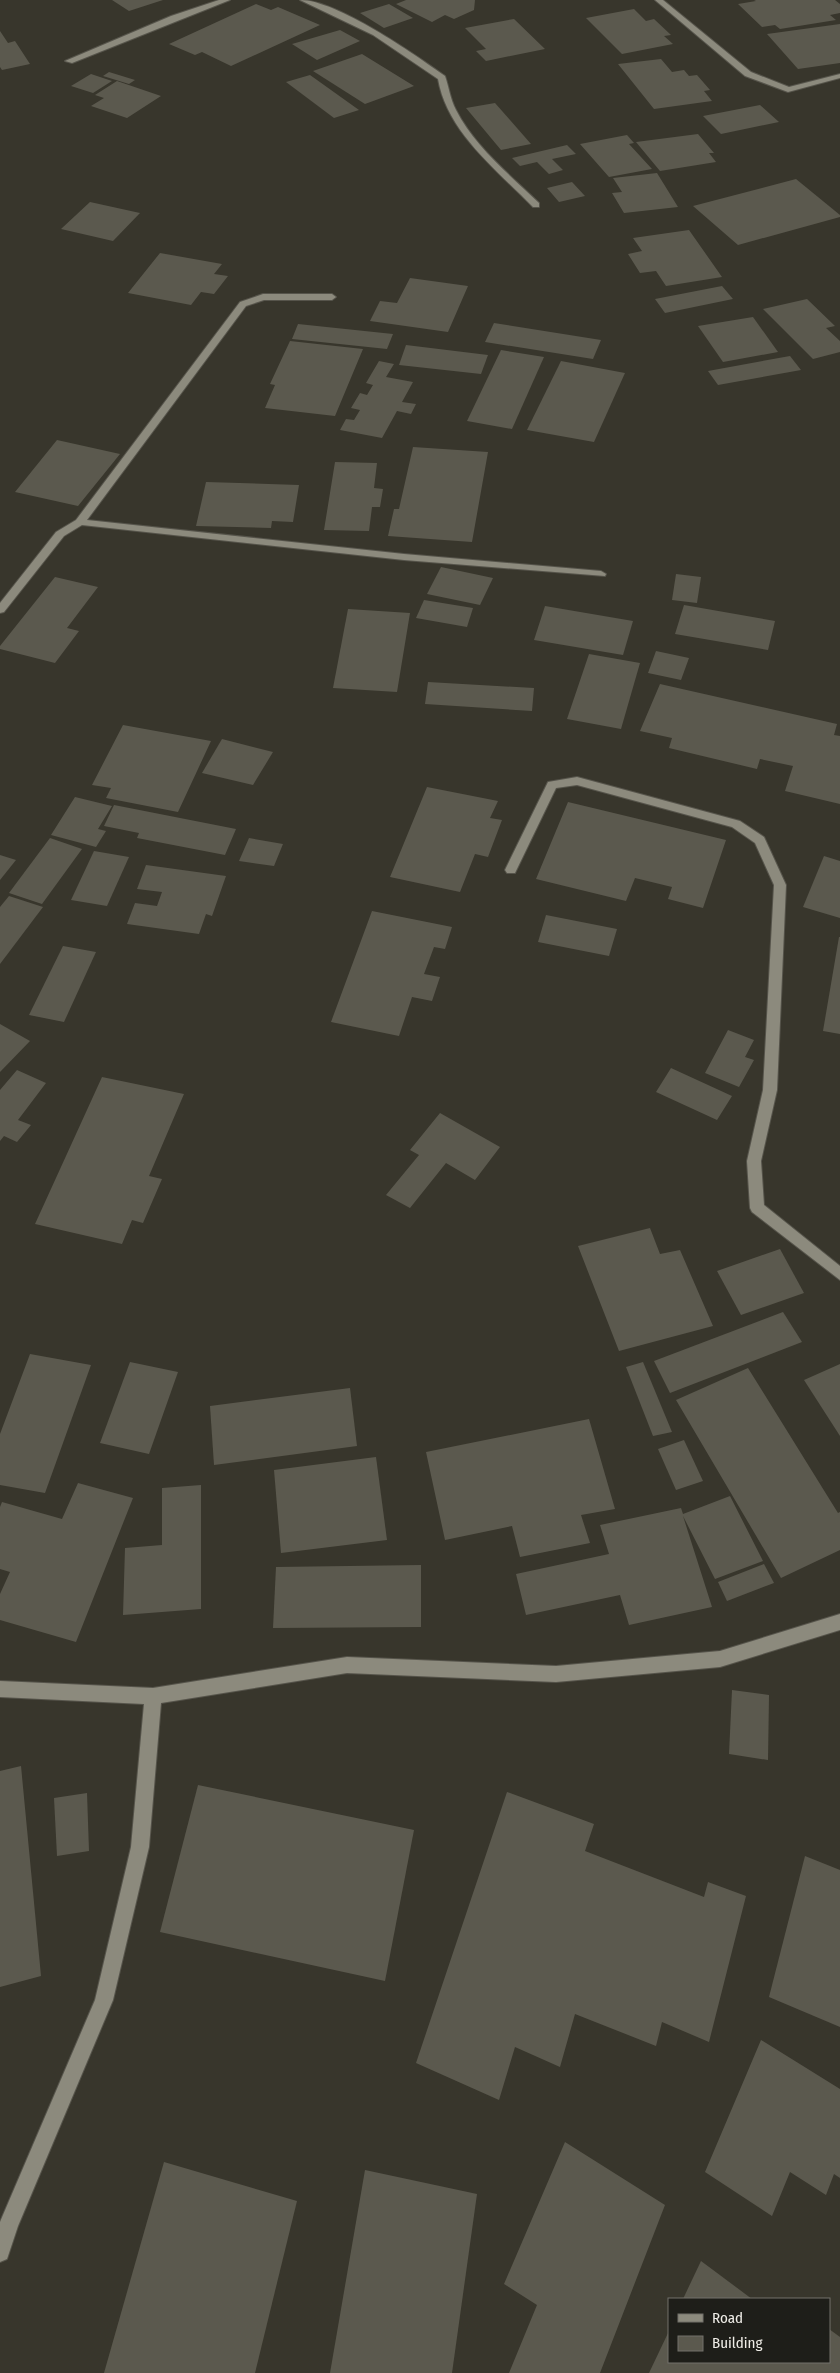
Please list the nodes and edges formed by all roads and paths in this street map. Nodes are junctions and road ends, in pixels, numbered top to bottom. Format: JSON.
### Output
{"nodes":[{"id":1,"x":226,"y":0,"type":"edge"},
{"id":2,"x":304,"y":0,"type":"edge"},
{"id":3,"x":659,"y":0,"type":"edge"},
{"id":4,"x":69,"y":61,"type":"dead end"},
{"id":5,"x":840,"y":76,"type":"edge"},
{"id":6,"x":536,"y":205,"type":"dead end"},
{"id":7,"x":332,"y":298,"type":"dead end"},
{"id":8,"x":80,"y":522,"type":"junction"},
{"id":9,"x":601,"y":574,"type":"dead end"},
{"id":10,"x":0,"y":610,"type":"edge"},
{"id":11,"x":511,"y":870,"type":"dead end"},
{"id":12,"x":840,"y":1274,"type":"edge"},
{"id":13,"x":840,"y":1622,"type":"edge"},
{"id":14,"x":0,"y":1689,"type":"edge"},
{"id":15,"x":154,"y":1696,"type":"junction"},
{"id":16,"x":0,"y":2252,"type":"edge"}],
"edges":[{"from":1,"to":4,"type":"street"},
{"from":2,"to":6,"type":"street"},
{"from":3,"to":5,"type":"street"},
{"from":7,"to":8,"type":"street"},
{"from":8,"to":9,"type":"street"},
{"from":8,"to":10,"type":"street"},
{"from":11,"to":12,"type":"street"},
{"from":13,"to":15,"type":"street"},
{"from":14,"to":15,"type":"street"},
{"from":15,"to":16,"type":"street"}]}
